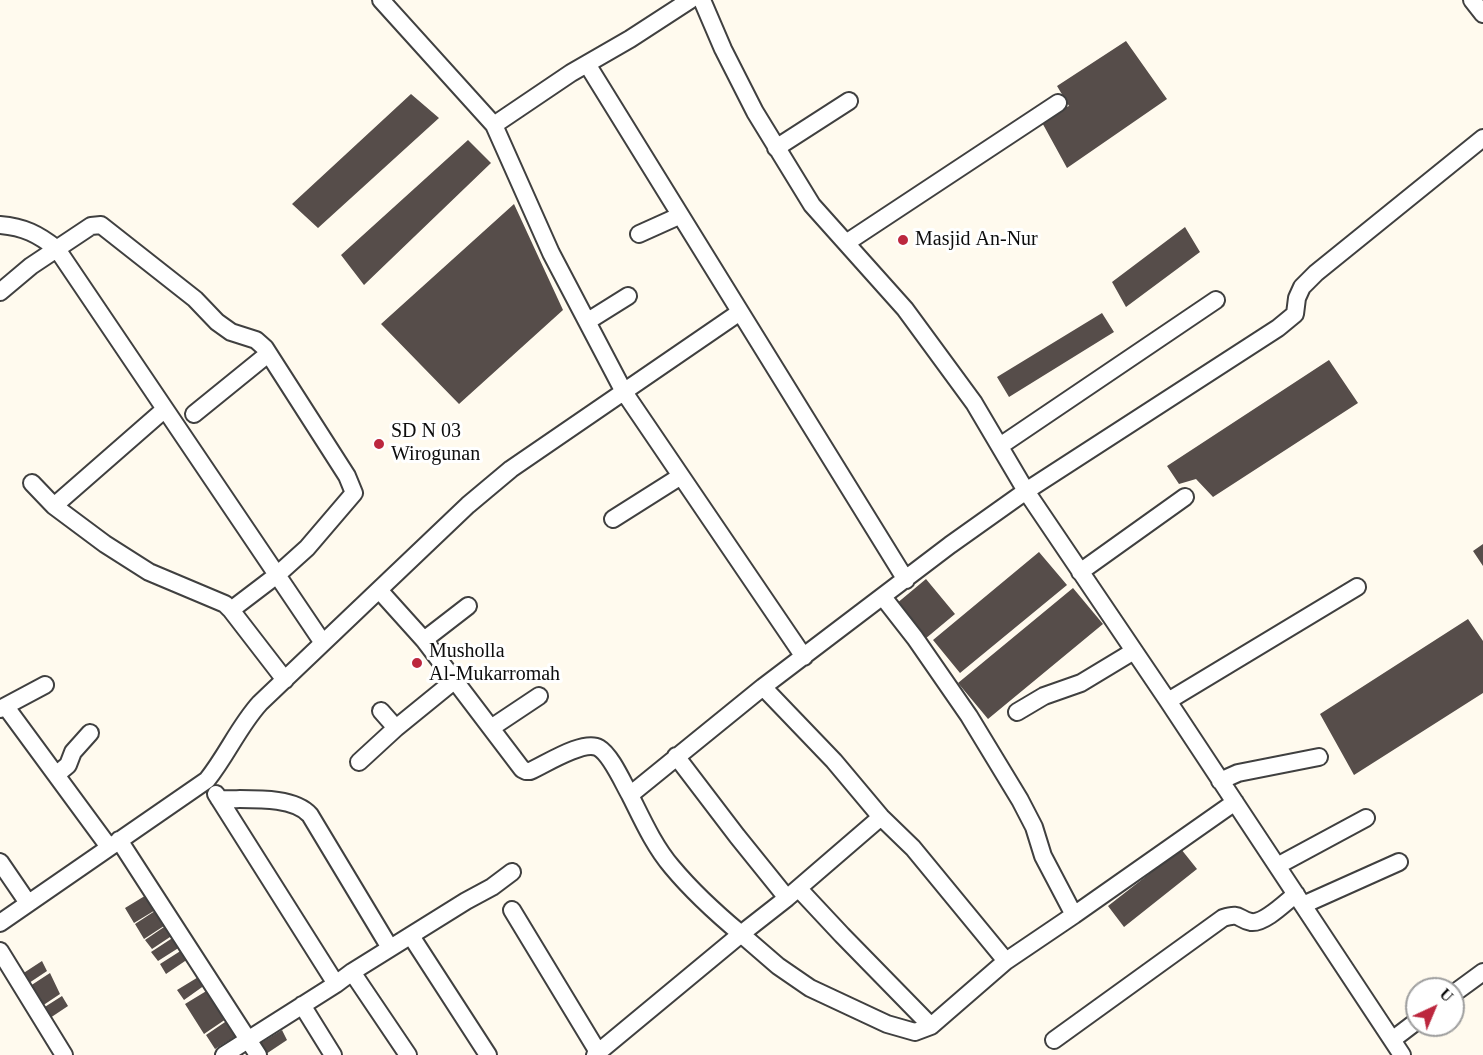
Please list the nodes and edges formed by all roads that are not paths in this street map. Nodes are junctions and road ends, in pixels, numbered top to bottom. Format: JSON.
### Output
{"nodes":[{"id":1,"x":381,"y":0,"type":"edge"},
{"id":2,"x":690,"y":0,"type":"edge"},
{"id":3,"x":702,"y":0,"type":"edge"},
{"id":4,"x":1472,"y":0,"type":"edge"},
{"id":5,"x":1483,"y":14,"type":"edge"},
{"id":6,"x":587,"y":64,"type":"junction"},
{"id":7,"x":849,"y":101,"type":"dead end"},
{"id":8,"x":1058,"y":104,"type":"dead end"},
{"id":9,"x":494,"y":126,"type":"junction"},
{"id":10,"x":1483,"y":138,"type":"edge"},
{"id":11,"x":777,"y":148,"type":"junction"},
{"id":12,"x":679,"y":216,"type":"junction"},
{"id":13,"x":0,"y":225,"type":"edge"},
{"id":14,"x":639,"y":234,"type":"dead end"},
{"id":15,"x":846,"y":243,"type":"junction"},
{"id":16,"x":57,"y":249,"type":"junction"},
{"id":17,"x":0,"y":292,"type":"edge"},
{"id":18,"x":628,"y":296,"type":"dead end"},
{"id":19,"x":1215,"y":300,"type":"dead end"},
{"id":20,"x":740,"y":312,"type":"junction"},
{"id":21,"x":588,"y":321,"type":"junction"},
{"id":22,"x":268,"y":354,"type":"junction"},
{"id":23,"x":624,"y":392,"type":"junction"},
{"id":24,"x":165,"y":409,"type":"junction"},
{"id":25,"x":194,"y":414,"type":"dead end"},
{"id":26,"x":1000,"y":446,"type":"junction"},
{"id":27,"x":681,"y":476,"type":"junction"},
{"id":28,"x":32,"y":483,"type":"dead end"},
{"id":29,"x":1026,"y":491,"type":"junction"},
{"id":30,"x":1185,"y":497,"type":"dead end"},
{"id":31,"x":54,"y":506,"type":"junction"},
{"id":32,"x":613,"y":519,"type":"dead end"},
{"id":33,"x":1080,"y":572,"type":"junction"},
{"id":34,"x":277,"y":575,"type":"junction"},
{"id":35,"x":906,"y":580,"type":"junction"},
{"id":36,"x":1357,"y":587,"type":"dead end"},
{"id":37,"x":379,"y":590,"type":"junction"},
{"id":38,"x":884,"y":597,"type":"junction"},
{"id":39,"x":468,"y":606,"type":"dead end"},
{"id":40,"x":231,"y":610,"type":"junction"},
{"id":41,"x":424,"y":640,"type":"junction"},
{"id":42,"x":323,"y":643,"type":"junction"},
{"id":43,"x":1134,"y":651,"type":"junction"},
{"id":44,"x":804,"y":657,"type":"junction"},
{"id":45,"x":285,"y":680,"type":"junction"},
{"id":46,"x":455,"y":680,"type":"junction"},
{"id":47,"x":45,"y":685,"type":"dead end"},
{"id":48,"x":763,"y":687,"type":"junction"},
{"id":49,"x":539,"y":696,"type":"dead end"},
{"id":50,"x":1168,"y":701,"type":"junction"},
{"id":51,"x":3,"y":708,"type":"edge"},
{"id":52,"x":381,"y":711,"type":"dead end"},
{"id":53,"x":1017,"y":712,"type":"dead end"},
{"id":54,"x":396,"y":728,"type":"junction"},
{"id":55,"x":492,"y":728,"type":"junction"},
{"id":56,"x":90,"y":732,"type":"dead end"},
{"id":57,"x":676,"y":756,"type":"junction"},
{"id":58,"x":1319,"y":757,"type":"dead end"},
{"id":59,"x":359,"y":762,"type":"dead end"},
{"id":60,"x":56,"y":775,"type":"junction"},
{"id":61,"x":207,"y":780,"type":"junction"},
{"id":62,"x":1220,"y":780,"type":"junction"},
{"id":63,"x":630,"y":795,"type":"junction"},
{"id":64,"x":219,"y":799,"type":"junction"},
{"id":65,"x":1235,"y":802,"type":"junction"},
{"id":66,"x":881,"y":817,"type":"junction"},
{"id":67,"x":1366,"y":818,"type":"dead end"},
{"id":68,"x":114,"y":843,"type":"junction"},
{"id":69,"x":0,"y":862,"type":"edge"},
{"id":70,"x":1399,"y":862,"type":"dead end"},
{"id":71,"x":1277,"y":866,"type":"junction"},
{"id":72,"x":512,"y":872,"type":"dead end"},
{"id":73,"x":793,"y":893,"type":"junction"},
{"id":74,"x":1299,"y":899,"type":"junction"},
{"id":75,"x":28,"y":903,"type":"junction"},
{"id":76,"x":512,"y":910,"type":"dead end"},
{"id":77,"x":1074,"y":915,"type":"junction"},
{"id":78,"x":0,"y":923,"type":"edge"},
{"id":79,"x":411,"y":936,"type":"junction"},
{"id":80,"x":732,"y":942,"type":"junction"},
{"id":81,"x":390,"y":948,"type":"junction"},
{"id":82,"x":0,"y":951,"type":"edge"},
{"id":83,"x":1006,"y":961,"type":"junction"},
{"id":84,"x":352,"y":972,"type":"junction"},
{"id":85,"x":1483,"y":972,"type":"edge"},
{"id":86,"x":336,"y":984,"type":"junction"},
{"id":87,"x":1465,"y":985,"type":"edge"},
{"id":88,"x":302,"y":1005,"type":"junction"},
{"id":89,"x":931,"y":1026,"type":"junction"},
{"id":90,"x":1405,"y":1030,"type":"edge"},
{"id":91,"x":248,"y":1039,"type":"junction"},
{"id":92,"x":1054,"y":1040,"type":"dead end"},
{"id":93,"x":1392,"y":1040,"type":"junction"},
{"id":94,"x":596,"y":1053,"type":"edge"},
{"id":95,"x":64,"y":1055,"type":"edge"},
{"id":96,"x":224,"y":1055,"type":"edge"},
{"id":97,"x":258,"y":1055,"type":"edge"},
{"id":98,"x":333,"y":1055,"type":"edge"},
{"id":99,"x":408,"y":1055,"type":"edge"},
{"id":100,"x":488,"y":1055,"type":"edge"},
{"id":101,"x":1402,"y":1055,"type":"edge"}],
"edges":[{"from":1,"to":9,"type":"street"},
{"from":2,"to":6,"type":"street"},
{"from":3,"to":11,"type":"street"},
{"from":4,"to":5,"type":"street"},
{"from":6,"to":9,"type":"street"},
{"from":6,"to":12,"type":"street"},
{"from":7,"to":11,"type":"street"},
{"from":8,"to":15,"type":"street"},
{"from":9,"to":21,"type":"street"},
{"from":10,"to":29,"type":"street"},
{"from":11,"to":15,"type":"street"},
{"from":12,"to":14,"type":"street"},
{"from":12,"to":20,"type":"street"},
{"from":13,"to":16,"type":"street"},
{"from":15,"to":26,"type":"street"},
{"from":16,"to":17,"type":"street"},
{"from":16,"to":22,"type":"street"},
{"from":16,"to":24,"type":"street"},
{"from":18,"to":21,"type":"street"},
{"from":19,"to":26,"type":"street"},
{"from":20,"to":23,"type":"street"},
{"from":20,"to":35,"type":"street"},
{"from":21,"to":23,"type":"street"},
{"from":22,"to":25,"type":"street"},
{"from":22,"to":34,"type":"street"},
{"from":23,"to":27,"type":"street"},
{"from":23,"to":37,"type":"street"},
{"from":24,"to":31,"type":"street"},
{"from":24,"to":34,"type":"street"},
{"from":26,"to":29,"type":"street"},
{"from":27,"to":32,"type":"street"},
{"from":27,"to":44,"type":"street"},
{"from":28,"to":31,"type":"street"},
{"from":29,"to":33,"type":"street"},
{"from":29,"to":35,"type":"street"},
{"from":30,"to":33,"type":"street"},
{"from":31,"to":40,"type":"street"},
{"from":33,"to":43,"type":"street"},
{"from":34,"to":40,"type":"street"},
{"from":34,"to":42,"type":"street"},
{"from":35,"to":38,"type":"street"},
{"from":36,"to":50,"type":"street"},
{"from":37,"to":41,"type":"street"},
{"from":37,"to":42,"type":"street"},
{"from":38,"to":44,"type":"street"},
{"from":38,"to":77,"type":"street"},
{"from":39,"to":41,"type":"street"},
{"from":40,"to":45,"type":"street"},
{"from":41,"to":46,"type":"street"},
{"from":42,"to":45,"type":"street"},
{"from":43,"to":50,"type":"street"},
{"from":43,"to":53,"type":"street"},
{"from":44,"to":48,"type":"street"},
{"from":45,"to":61,"type":"street"},
{"from":46,"to":54,"type":"street"},
{"from":46,"to":55,"type":"street"},
{"from":47,"to":51,"type":"street"},
{"from":48,"to":57,"type":"street"},
{"from":48,"to":66,"type":"street"},
{"from":49,"to":55,"type":"street"},
{"from":50,"to":62,"type":"street"},
{"from":51,"to":60,"type":"street"},
{"from":52,"to":54,"type":"street"},
{"from":54,"to":59,"type":"street"},
{"from":55,"to":63,"type":"street"},
{"from":56,"to":60,"type":"street"},
{"from":57,"to":63,"type":"street"},
{"from":57,"to":73,"type":"street"},
{"from":58,"to":62,"type":"street"},
{"from":60,"to":68,"type":"street"},
{"from":61,"to":64,"type":"street"},
{"from":61,"to":68,"type":"street"},
{"from":62,"to":65,"type":"street"},
{"from":63,"to":80,"type":"street"},
{"from":64,"to":81,"type":"street"},
{"from":64,"to":86,"type":"street"},
{"from":65,"to":71,"type":"street"},
{"from":65,"to":77,"type":"street"},
{"from":66,"to":73,"type":"street"},
{"from":66,"to":83,"type":"street"},
{"from":67,"to":71,"type":"street"},
{"from":68,"to":75,"type":"street"},
{"from":68,"to":91,"type":"street"},
{"from":69,"to":75,"type":"street"},
{"from":70,"to":74,"type":"street"},
{"from":71,"to":74,"type":"street"},
{"from":72,"to":79,"type":"street"},
{"from":73,"to":80,"type":"street"},
{"from":73,"to":89,"type":"street"},
{"from":74,"to":92,"type":"street"},
{"from":74,"to":93,"type":"street"},
{"from":75,"to":78,"type":"street"},
{"from":76,"to":94,"type":"street"},
{"from":77,"to":83,"type":"street"},
{"from":79,"to":81,"type":"street"},
{"from":79,"to":100,"type":"street"},
{"from":80,"to":89,"type":"street"},
{"from":80,"to":94,"type":"street"},
{"from":81,"to":84,"type":"street"},
{"from":82,"to":95,"type":"street"},
{"from":83,"to":89,"type":"street"},
{"from":84,"to":86,"type":"street"},
{"from":84,"to":99,"type":"street"},
{"from":85,"to":87,"type":"street"},
{"from":86,"to":88,"type":"street"},
{"from":88,"to":91,"type":"street"},
{"from":88,"to":98,"type":"street"},
{"from":90,"to":93,"type":"street"},
{"from":91,"to":96,"type":"street"},
{"from":91,"to":97,"type":"street"},
{"from":93,"to":101,"type":"street"}]}
